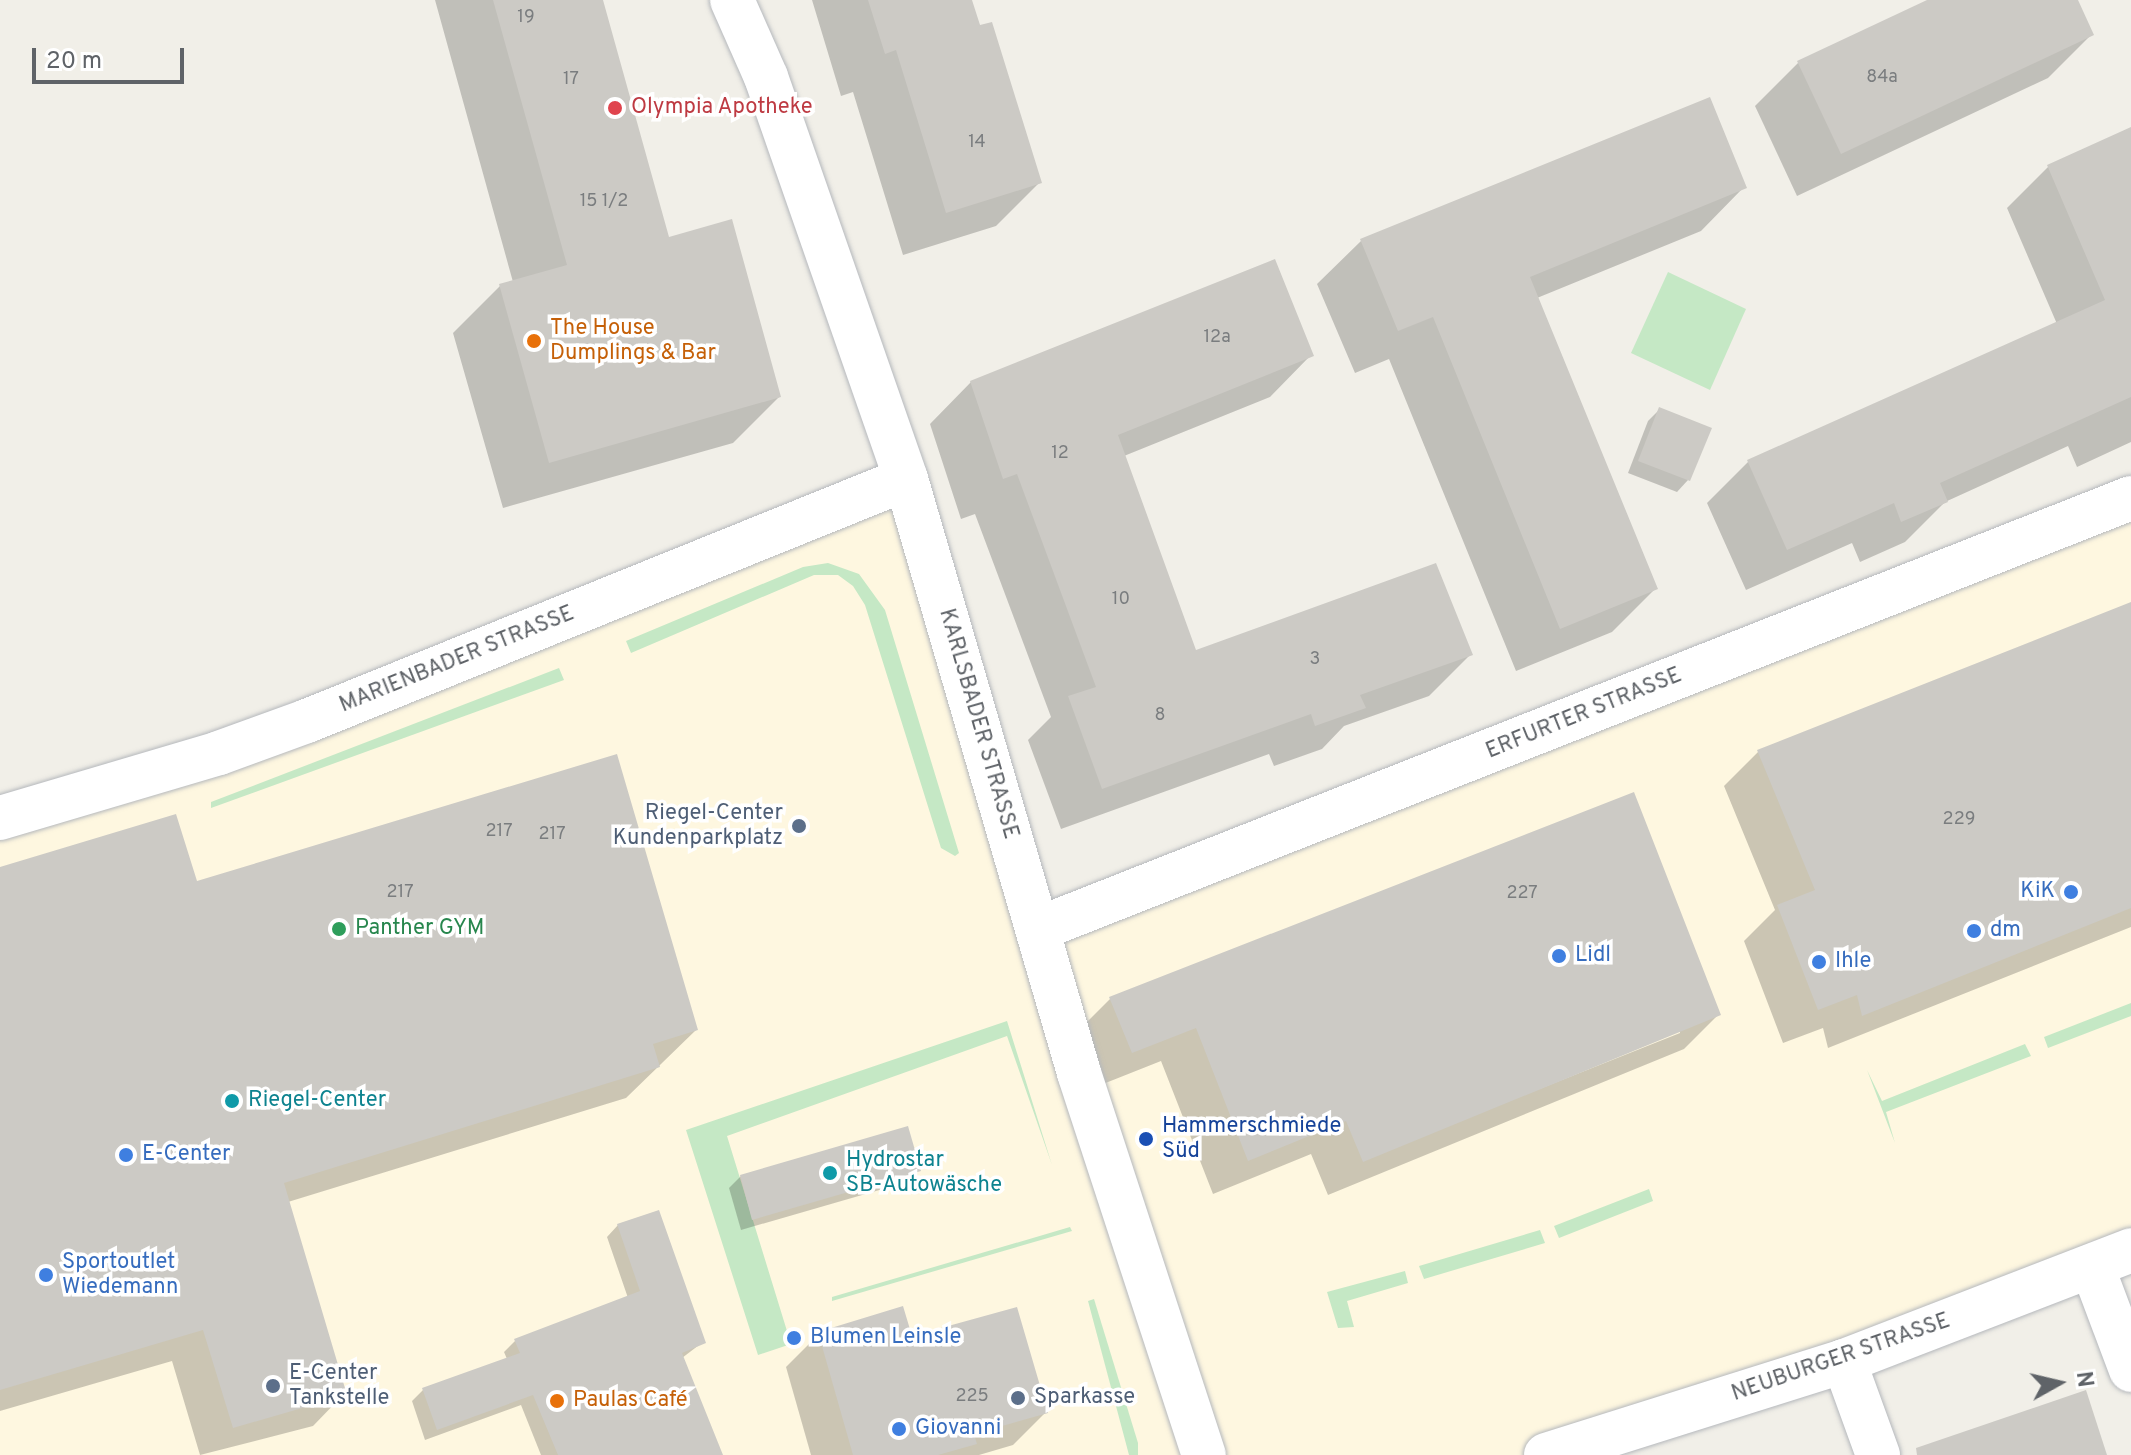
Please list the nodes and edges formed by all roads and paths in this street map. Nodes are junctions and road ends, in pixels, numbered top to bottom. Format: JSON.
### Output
{"nodes":[{"id":1,"x":732,"y":0,"type":"edge"},
{"id":2,"x":906,"y":479,"type":"junction"},
{"id":3,"x":2131,"y":498,"type":"edge"},
{"id":4,"x":0,"y":818,"type":"edge"},
{"id":5,"x":1038,"y":929,"type":"junction"},
{"id":6,"x":2111,"y":1258,"type":"edge"},
{"id":7,"x":1844,"y":1361,"type":"junction"},
{"id":8,"x":2131,"y":1370,"type":"edge"},
{"id":9,"x":1601,"y":1447,"type":"edge"},
{"id":10,"x":1204,"y":1455,"type":"edge"},
{"id":11,"x":1546,"y":1455,"type":"edge"},
{"id":12,"x":1878,"y":1455,"type":"edge"}],
"edges":[{"from":1,"to":2,"type":"street","name":"KARLSBADER STRASSE"},
{"from":2,"to":4,"type":"street","name":"MARIENBADER STRASSE"},
{"from":2,"to":5,"type":"street","name":"KARLSBADER STRASSE"},
{"from":3,"to":5,"type":"street","name":"ERFURTER STRASSE"},
{"from":5,"to":10,"type":"street","name":"KARLSBADER STRASSE"},
{"from":6,"to":7,"type":"street","name":"NEUBURGER STRASSE"},
{"from":6,"to":8,"type":"street"},
{"from":7,"to":9,"type":"street","name":"NEUBURGER STRASSE"},
{"from":7,"to":12,"type":"street"},
{"from":9,"to":11,"type":"street","name":"NEUBURGER STRASSE"}]}
